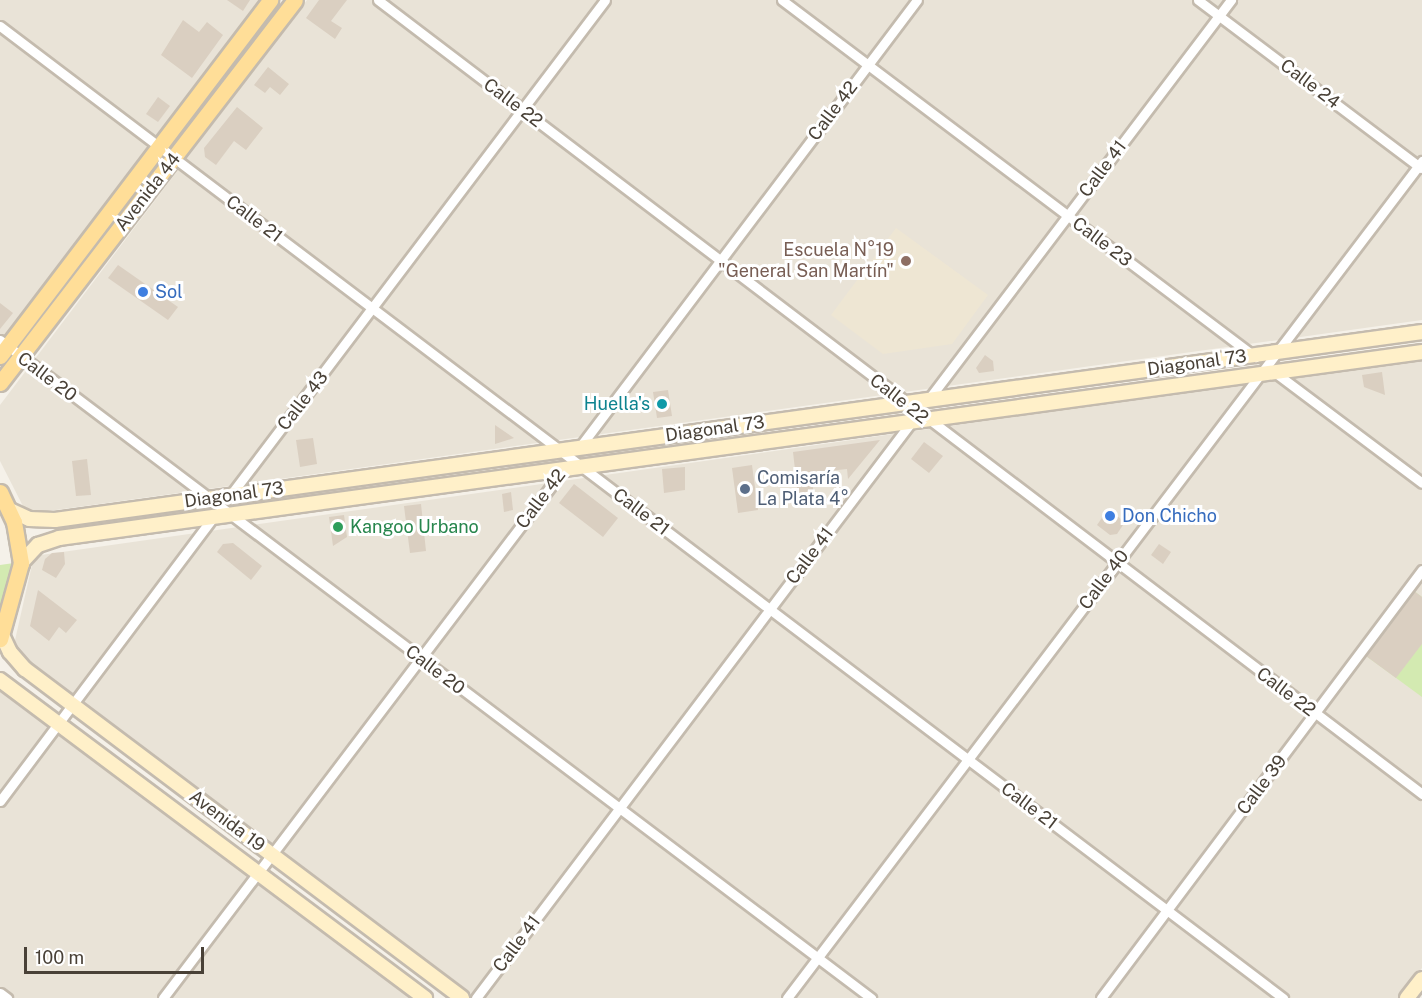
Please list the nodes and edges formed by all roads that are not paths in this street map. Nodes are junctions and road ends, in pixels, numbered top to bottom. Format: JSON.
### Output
{"nodes":[{"id":1,"x":270,"y":0,"type":"edge"},
{"id":2,"x":295,"y":0,"type":"edge"},
{"id":3,"x":378,"y":0,"type":"edge"},
{"id":4,"x":605,"y":0,"type":"edge"},
{"id":5,"x":782,"y":0,"type":"edge"},
{"id":6,"x":918,"y":0,"type":"edge"},
{"id":7,"x":1198,"y":0,"type":"edge"},
{"id":8,"x":1231,"y":0,"type":"edge"},
{"id":9,"x":1219,"y":16,"type":"junction"},
{"id":10,"x":0,"y":26,"type":"edge"},
{"id":11,"x":868,"y":65,"type":"junction"},
{"id":12,"x":522,"y":110,"type":"junction"},
{"id":13,"x":159,"y":146,"type":"junction"},
{"id":14,"x":175,"y":159,"type":"junction"},
{"id":15,"x":1421,"y":165,"type":"edge"},
{"id":16,"x":1068,"y":216,"type":"junction"},
{"id":17,"x":720,"y":261,"type":"junction"},
{"id":18,"x":373,"y":309,"type":"junction"},
{"id":19,"x":1422,"y":332,"type":"edge"},
{"id":20,"x":7,"y":350,"type":"edge"},
{"id":21,"x":1276,"y":352,"type":"junction"},
{"id":22,"x":1422,"y":352,"type":"edge"},
{"id":23,"x":1253,"y":356,"type":"junction"},
{"id":24,"x":1267,"y":371,"type":"junction"},
{"id":25,"x":0,"y":383,"type":"edge"},
{"id":26,"x":928,"y":400,"type":"junction"},
{"id":27,"x":906,"y":403,"type":"junction"},
{"id":28,"x":918,"y":418,"type":"junction"},
{"id":29,"x":580,"y":448,"type":"junction"},
{"id":30,"x":560,"y":451,"type":"junction"},
{"id":31,"x":572,"y":465,"type":"junction"},
{"id":32,"x":1422,"y":483,"type":"edge"},
{"id":33,"x":0,"y":492,"type":"edge"},
{"id":34,"x":230,"y":496,"type":"junction"},
{"id":35,"x":209,"y":498,"type":"junction"},
{"id":36,"x":10,"y":510,"type":"junction"},
{"id":37,"x":222,"y":513,"type":"junction"},
{"id":38,"x":21,"y":563,"type":"junction"},
{"id":39,"x":1117,"y":563,"type":"junction"},
{"id":40,"x":1422,"y":570,"type":"edge"},
{"id":41,"x":770,"y":609,"type":"junction"},
{"id":42,"x":1,"y":637,"type":"edge"},
{"id":43,"x":420,"y":658,"type":"junction"},
{"id":44,"x":0,"y":680,"type":"edge"},
{"id":45,"x":73,"y":705,"type":"junction"},
{"id":46,"x":1316,"y":714,"type":"junction"},
{"id":47,"x":59,"y":723,"type":"junction"},
{"id":48,"x":968,"y":760,"type":"junction"},
{"id":49,"x":1422,"y":794,"type":"edge"},
{"id":50,"x":0,"y":801,"type":"edge"},
{"id":51,"x":619,"y":808,"type":"junction"},
{"id":52,"x":271,"y":854,"type":"junction"},
{"id":53,"x":258,"y":872,"type":"junction"},
{"id":54,"x":1167,"y":910,"type":"junction"},
{"id":55,"x":818,"y":957,"type":"junction"},
{"id":56,"x":1422,"y":979,"type":"edge"},
{"id":57,"x":0,"y":993,"type":"edge"},
{"id":58,"x":7,"y":998,"type":"edge"},
{"id":59,"x":163,"y":998,"type":"edge"},
{"id":60,"x":425,"y":998,"type":"edge"},
{"id":61,"x":462,"y":998,"type":"edge"},
{"id":62,"x":476,"y":998,"type":"edge"},
{"id":63,"x":787,"y":998,"type":"edge"},
{"id":64,"x":871,"y":998,"type":"edge"},
{"id":65,"x":1101,"y":998,"type":"edge"},
{"id":66,"x":1283,"y":998,"type":"edge"},
{"id":67,"x":1407,"y":998,"type":"edge"}],
"edges":[{"from":1,"to":13,"type":"main road","name":"Avenida 44"},
{"from":2,"to":14,"type":"main road","name":"Avenida 44"},
{"from":3,"to":12,"type":"street","name":"Calle 22"},
{"from":4,"to":12,"type":"street","name":"Calle 43"},
{"from":5,"to":11,"type":"street","name":"Calle 23"},
{"from":6,"to":11,"type":"street","name":"Calle 42"},
{"from":7,"to":9,"type":"street","name":"Calle 24"},
{"from":8,"to":9,"type":"street","name":"Calle 41"},
{"from":9,"to":15,"type":"street","name":"Calle 24"},
{"from":9,"to":16,"type":"street","name":"Calle 41"},
{"from":10,"to":13,"type":"street","name":"Calle 21"},
{"from":11,"to":16,"type":"street","name":"Calle 23"},
{"from":11,"to":17,"type":"street","name":"Calle 42"},
{"from":12,"to":17,"type":"street","name":"Calle 22"},
{"from":12,"to":18,"type":"street","name":"Calle 43"},
{"from":13,"to":14,"type":"street","name":"Calle 21"},
{"from":13,"to":20,"type":"main road","name":"Avenida 44"},
{"from":14,"to":18,"type":"street","name":"Calle 21"},
{"from":14,"to":20,"type":"main road","name":"Avenida 44"},
{"from":15,"to":21,"type":"street","name":"Calle 40"},
{"from":16,"to":23,"type":"street","name":"Calle 23"},
{"from":16,"to":26,"type":"street","name":"Calle 41"},
{"from":17,"to":27,"type":"street","name":"Calle 22"},
{"from":17,"to":29,"type":"street","name":"Calle 42"},
{"from":18,"to":30,"type":"street","name":"Calle 21"},
{"from":18,"to":34,"type":"street","name":"Calle 43"},
{"from":19,"to":21,"type":"main road","name":"Diagonal 73"},
{"from":20,"to":25,"type":"main road","name":"Avenida 44"},
{"from":20,"to":35,"type":"street","name":"Calle 20"},
{"from":21,"to":23,"type":"main road","name":"Diagonal 73"},
{"from":21,"to":24,"type":"street","name":"Calle 40"},
{"from":22,"to":24,"type":"main road","name":"Diagonal 73"},
{"from":23,"to":24,"type":"street","name":"Calle 23"},
{"from":23,"to":26,"type":"main road","name":"Diagonal 73"},
{"from":24,"to":28,"type":"main road","name":"Diagonal 73"},
{"from":24,"to":32,"type":"street","name":"Calle 23"},
{"from":24,"to":39,"type":"street","name":"Calle 40"},
{"from":26,"to":27,"type":"main road","name":"Diagonal 73"},
{"from":26,"to":28,"type":"street","name":"Calle 41"},
{"from":27,"to":28,"type":"street","name":"Calle 22"},
{"from":27,"to":29,"type":"main road","name":"Diagonal 73"},
{"from":28,"to":31,"type":"main road","name":"Diagonal 73"},
{"from":28,"to":39,"type":"street","name":"Calle 22"},
{"from":28,"to":41,"type":"street","name":"Calle 41"},
{"from":29,"to":30,"type":"main road","name":"Diagonal 73"},
{"from":29,"to":31,"type":"street","name":"Calle 42"},
{"from":30,"to":31,"type":"street","name":"Calle 21"},
{"from":30,"to":34,"type":"main road","name":"Diagonal 73"},
{"from":31,"to":37,"type":"main road","name":"Diagonal 73"},
{"from":31,"to":41,"type":"street","name":"Calle 21"},
{"from":31,"to":43,"type":"street","name":"Calle 42"},
{"from":33,"to":36,"type":"main road"},
{"from":34,"to":35,"type":"main road","name":"Diagonal 73"},
{"from":34,"to":37,"type":"street","name":"Calle 43"},
{"from":35,"to":36,"type":"main road","name":"Diagonal 73"},
{"from":35,"to":37,"type":"street","name":"Calle 20"},
{"from":36,"to":38,"type":"main road"},
{"from":37,"to":38,"type":"main road","name":"Diagonal 73"},
{"from":37,"to":43,"type":"street","name":"Calle 20"},
{"from":37,"to":45,"type":"street","name":"Calle 43"},
{"from":38,"to":42,"type":"main road"},
{"from":39,"to":46,"type":"street","name":"Calle 22"},
{"from":39,"to":48,"type":"street","name":"Calle 40"},
{"from":40,"to":46,"type":"street","name":"Calle 39"},
{"from":41,"to":48,"type":"street","name":"Calle 21"},
{"from":41,"to":51,"type":"street","name":"Calle 41"},
{"from":42,"to":45,"type":"main road","name":"Avenida 19"},
{"from":43,"to":51,"type":"street","name":"Calle 20"},
{"from":43,"to":52,"type":"street","name":"Calle 42"},
{"from":44,"to":47,"type":"main road","name":"Avenida 19"},
{"from":45,"to":47,"type":"street","name":"Calle 43"},
{"from":45,"to":52,"type":"main road","name":"Avenida 19"},
{"from":46,"to":49,"type":"street","name":"Calle 22"},
{"from":46,"to":54,"type":"street","name":"Calle 39"},
{"from":47,"to":50,"type":"street","name":"Calle 43"},
{"from":47,"to":53,"type":"main road","name":"Avenida 19"},
{"from":48,"to":54,"type":"street","name":"Calle 21"},
{"from":48,"to":55,"type":"street","name":"Calle 40"},
{"from":51,"to":55,"type":"street","name":"Calle 20"},
{"from":51,"to":62,"type":"street","name":"Calle 41"},
{"from":52,"to":53,"type":"street","name":"Calle 42"},
{"from":52,"to":61,"type":"main road","name":"Avenida 19"},
{"from":53,"to":59,"type":"street","name":"Calle 42"},
{"from":53,"to":60,"type":"main road","name":"Avenida 19"},
{"from":54,"to":65,"type":"street","name":"Calle 39"},
{"from":54,"to":66,"type":"street","name":"Calle 21"},
{"from":55,"to":63,"type":"street","name":"Calle 40"},
{"from":55,"to":64,"type":"street","name":"Calle 20"},
{"from":56,"to":67,"type":"main road"},
{"from":57,"to":58,"type":"street"}]}
